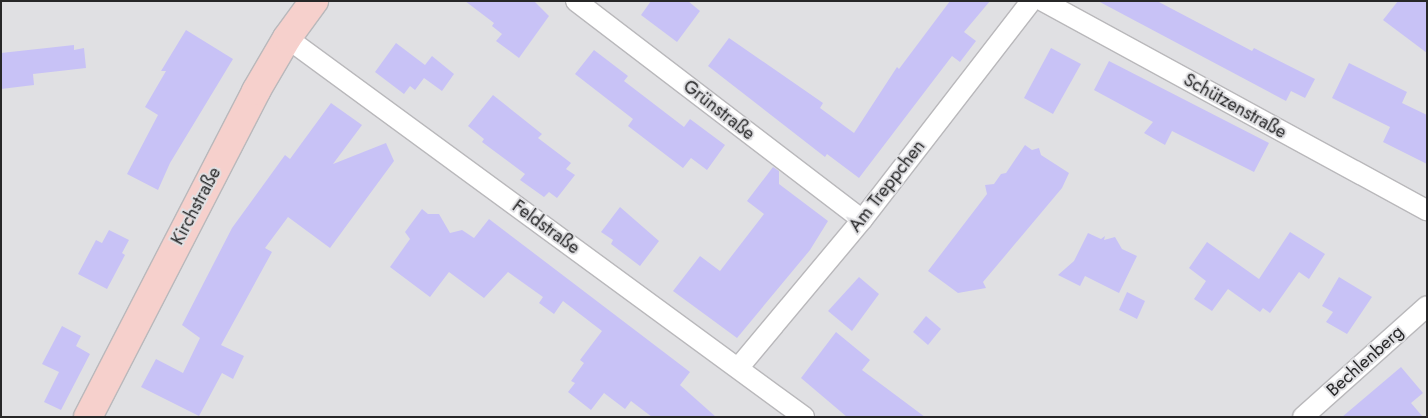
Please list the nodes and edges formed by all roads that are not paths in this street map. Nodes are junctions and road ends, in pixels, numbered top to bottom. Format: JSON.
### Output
{"nodes":[{"id":1,"x":314,"y":1,"type":"edge"},
{"id":2,"x":576,"y":1,"type":"edge"},
{"id":3,"x":1031,"y":1,"type":"edge"},
{"id":4,"x":1043,"y":1,"type":"edge"},
{"id":5,"x":287,"y":38,"type":"junction"},
{"id":6,"x":1427,"y":210,"type":"edge"},
{"id":7,"x":862,"y":220,"type":"junction"},
{"id":8,"x":1427,"y":306,"type":"edge"},
{"id":9,"x":739,"y":367,"type":"junction"},
{"id":10,"x":88,"y":417,"type":"edge"},
{"id":11,"x":804,"y":417,"type":"edge"},
{"id":12,"x":1303,"y":417,"type":"edge"}],
"edges":[{"from":1,"to":5,"type":"street","name":"Kirchstraße"},
{"from":2,"to":7,"type":"street","name":"Grünstraße"},
{"from":3,"to":7,"type":"street","name":"Am Treppchen"},
{"from":4,"to":6,"type":"street","name":"Schützenstraße"},
{"from":5,"to":9,"type":"street","name":"Feldstraße"},
{"from":5,"to":10,"type":"street","name":"Kirchstraße"},
{"from":7,"to":9,"type":"street","name":"Am Treppchen"},
{"from":8,"to":12,"type":"street","name":"Bechlenberg"},
{"from":9,"to":11,"type":"street","name":"Feldstraße"}]}
